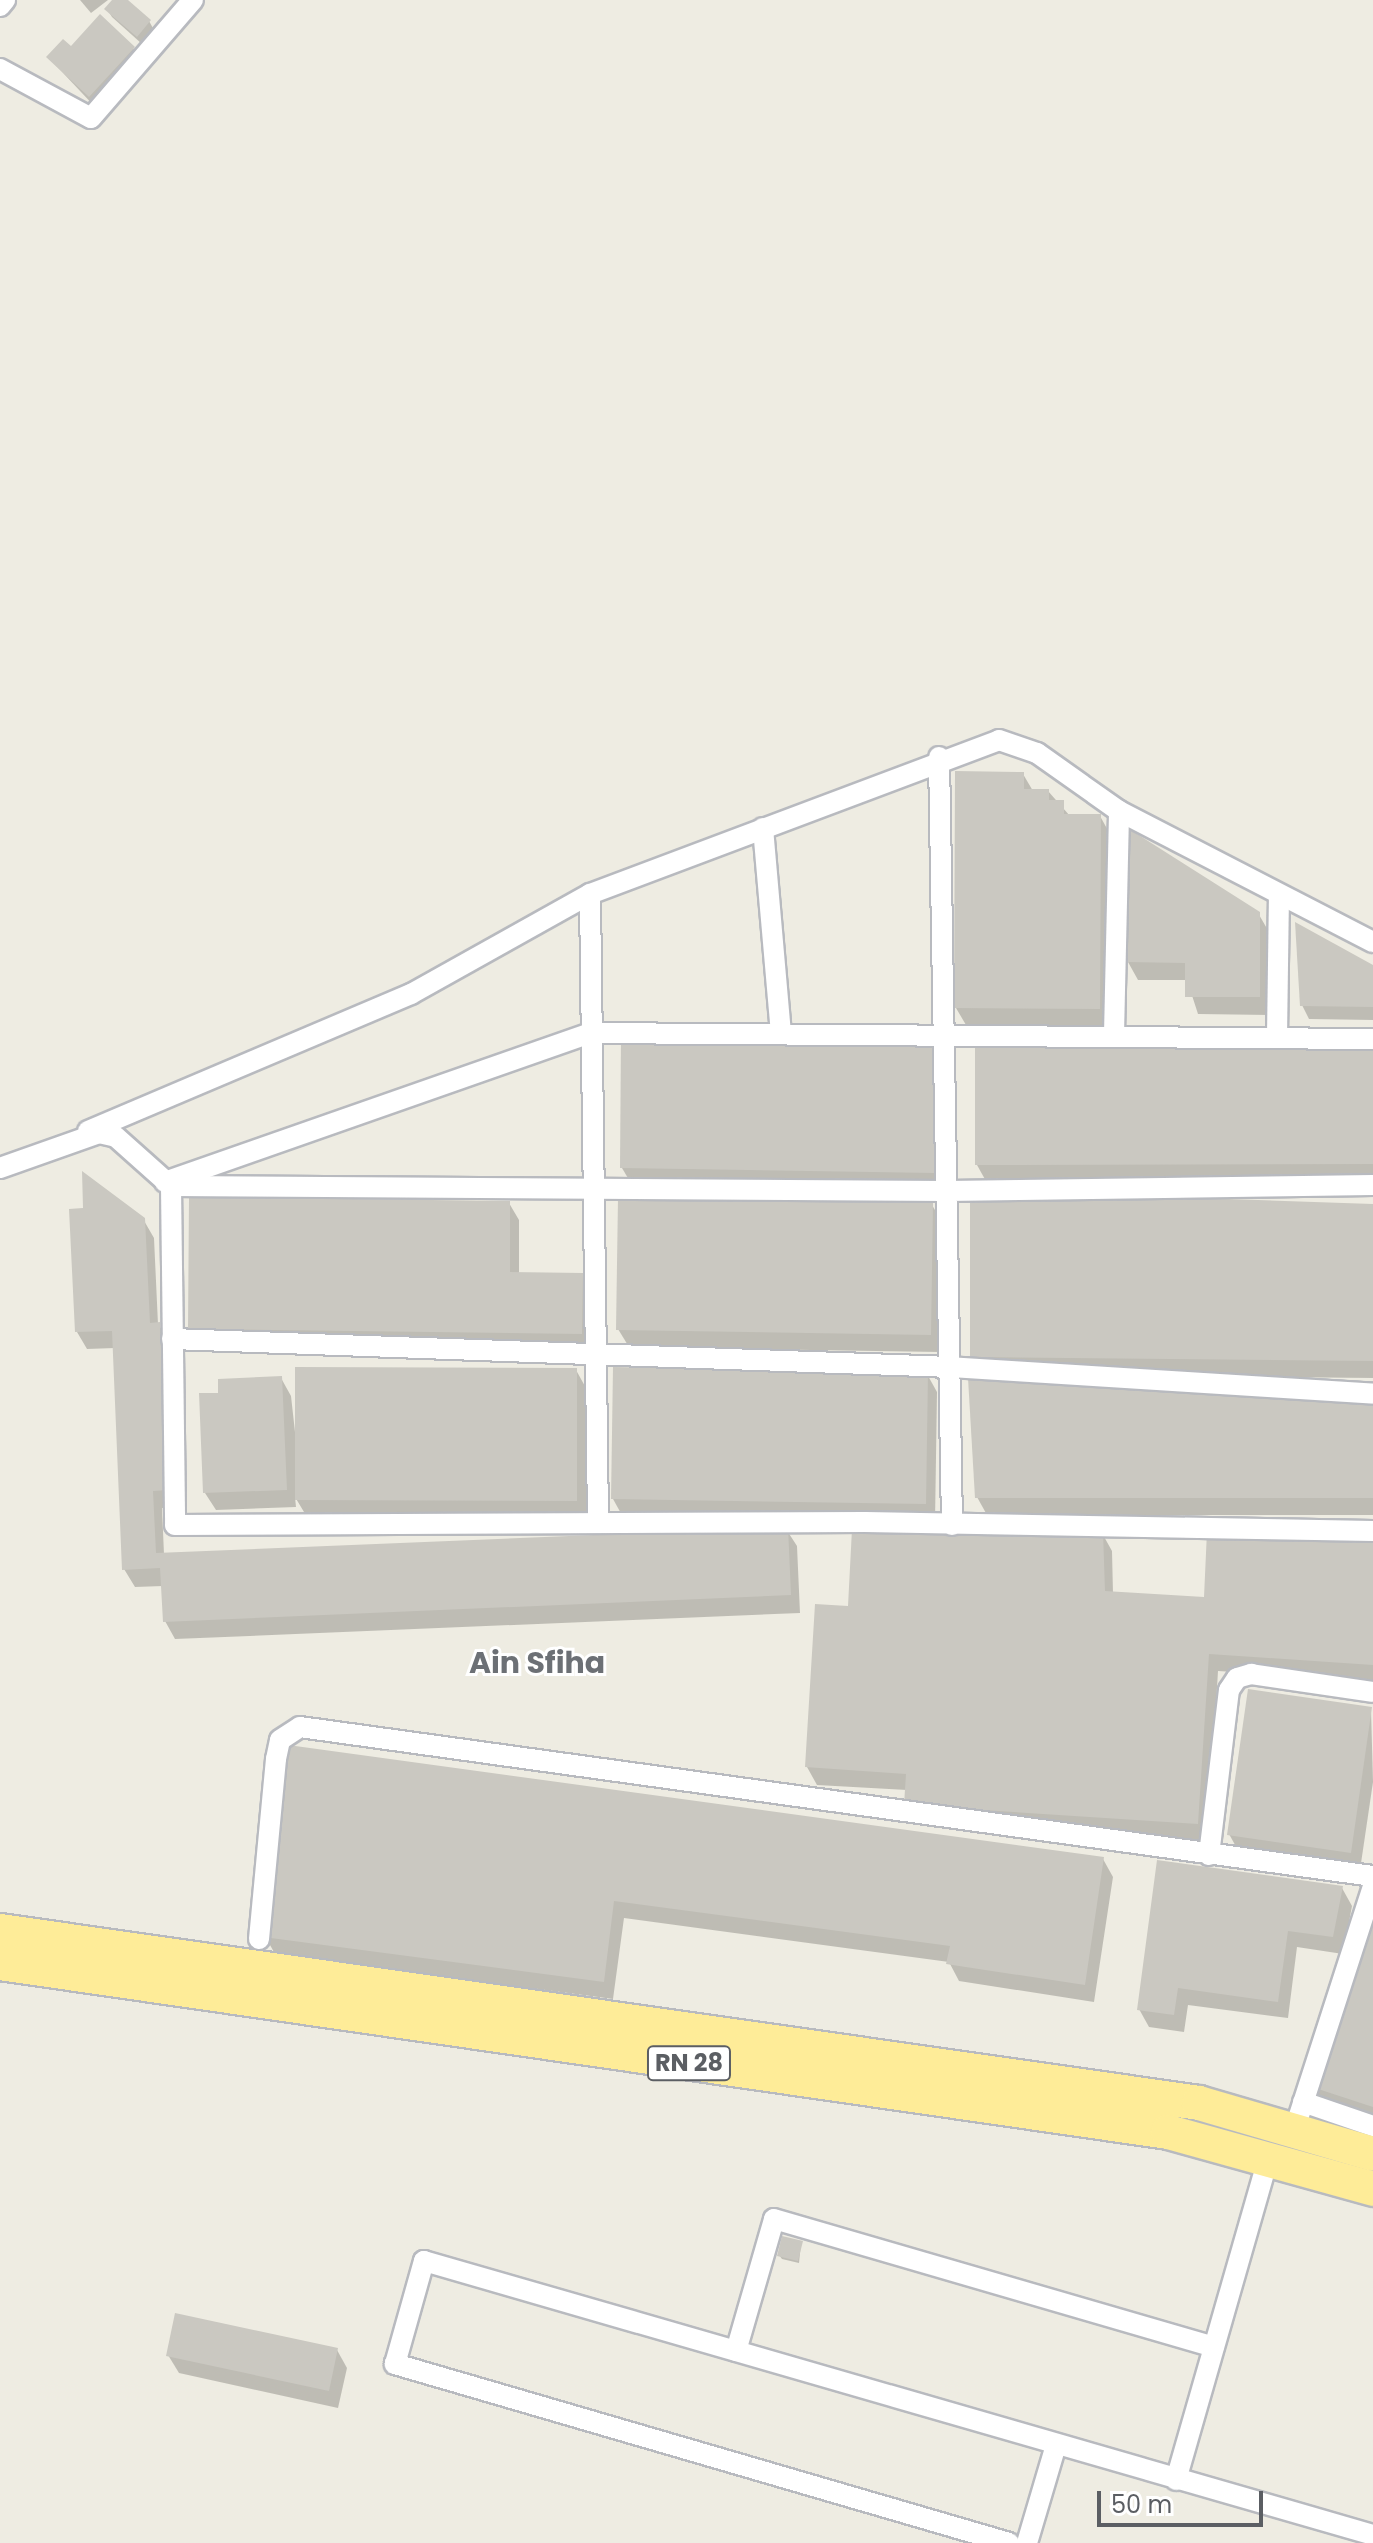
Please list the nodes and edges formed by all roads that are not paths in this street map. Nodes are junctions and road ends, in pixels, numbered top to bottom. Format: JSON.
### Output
{"nodes":[{"id":1,"x":5,"y":0,"type":"edge"},
{"id":2,"x":193,"y":0,"type":"edge"},
{"id":3,"x":0,"y":6,"type":"edge"},
{"id":4,"x":0,"y":69,"type":"edge"},
{"id":5,"x":939,"y":757,"type":"junction"},
{"id":6,"x":1119,"y":811,"type":"junction"},
{"id":7,"x":763,"y":828,"type":"junction"},
{"id":8,"x":590,"y":894,"type":"junction"},
{"id":9,"x":1279,"y":897,"type":"junction"},
{"id":10,"x":1373,"y":942,"type":"edge"},
{"id":11,"x":944,"y":1032,"type":"junction"},
{"id":12,"x":591,"y":1033,"type":"junction"},
{"id":13,"x":781,"y":1033,"type":"junction"},
{"id":14,"x":1114,"y":1034,"type":"junction"},
{"id":15,"x":1277,"y":1036,"type":"junction"},
{"id":16,"x":1373,"y":1039,"type":"edge"},
{"id":17,"x":66,"y":1141,"type":"junction"},
{"id":18,"x":0,"y":1168,"type":"edge"},
{"id":19,"x":168,"y":1184,"type":"junction"},
{"id":20,"x":594,"y":1185,"type":"junction"},
{"id":21,"x":1373,"y":1185,"type":"edge"},
{"id":22,"x":947,"y":1191,"type":"junction"},
{"id":23,"x":172,"y":1339,"type":"junction"},
{"id":24,"x":596,"y":1351,"type":"junction"},
{"id":25,"x":949,"y":1367,"type":"junction"},
{"id":26,"x":1373,"y":1394,"type":"edge"},
{"id":27,"x":598,"y":1522,"type":"junction"},
{"id":28,"x":952,"y":1525,"type":"junction"},
{"id":29,"x":1373,"y":1531,"type":"edge"},
{"id":30,"x":1373,"y":1692,"type":"edge"},
{"id":31,"x":1209,"y":1855,"type":"junction"},
{"id":32,"x":1373,"y":1876,"type":"edge"},
{"id":33,"x":1372,"y":1894,"type":"edge"},
{"id":34,"x":0,"y":1931,"type":"edge"},
{"id":35,"x":259,"y":1939,"type":"dead end"},
{"id":36,"x":0,"y":1963,"type":"edge"},
{"id":37,"x":1298,"y":2117,"type":"junction"},
{"id":38,"x":1373,"y":2126,"type":"edge"},
{"id":39,"x":1373,"y":2154,"type":"edge"},
{"id":40,"x":1269,"y":2156,"type":"junction"},
{"id":41,"x":1373,"y":2189,"type":"edge"},
{"id":42,"x":1214,"y":2347,"type":"junction"},
{"id":43,"x":736,"y":2351,"type":"junction"},
{"id":44,"x":1056,"y":2445,"type":"junction"},
{"id":45,"x":1176,"y":2480,"type":"junction"},
{"id":46,"x":1373,"y":2535,"type":"edge"},
{"id":47,"x":1009,"y":2543,"type":"edge"},
{"id":48,"x":1027,"y":2543,"type":"edge"}],
"edges":[{"from":1,"to":3,"type":"street"},
{"from":2,"to":4,"type":"street"},
{"from":5,"to":6,"type":"street"},
{"from":5,"to":7,"type":"street"},
{"from":5,"to":11,"type":"street"},
{"from":6,"to":9,"type":"street"},
{"from":6,"to":14,"type":"street"},
{"from":7,"to":8,"type":"street"},
{"from":7,"to":13,"type":"street"},
{"from":8,"to":12,"type":"street"},
{"from":8,"to":17,"type":"street"},
{"from":9,"to":10,"type":"street"},
{"from":9,"to":15,"type":"street"},
{"from":11,"to":13,"type":"street"},
{"from":11,"to":14,"type":"street"},
{"from":11,"to":22,"type":"street"},
{"from":12,"to":13,"type":"street"},
{"from":12,"to":19,"type":"street"},
{"from":12,"to":20,"type":"street"},
{"from":14,"to":15,"type":"street"},
{"from":15,"to":16,"type":"street"},
{"from":17,"to":18,"type":"street"},
{"from":17,"to":19,"type":"street"},
{"from":19,"to":20,"type":"street"},
{"from":19,"to":23,"type":"street"},
{"from":20,"to":22,"type":"street"},
{"from":20,"to":24,"type":"street"},
{"from":21,"to":22,"type":"street"},
{"from":22,"to":25,"type":"street"},
{"from":23,"to":24,"type":"street"},
{"from":23,"to":27,"type":"street"},
{"from":24,"to":25,"type":"street"},
{"from":24,"to":27,"type":"street"},
{"from":25,"to":26,"type":"street"},
{"from":25,"to":28,"type":"street"},
{"from":27,"to":28,"type":"street"},
{"from":28,"to":29,"type":"street"},
{"from":30,"to":31,"type":"street"},
{"from":31,"to":32,"type":"street"},
{"from":31,"to":35,"type":"street"},
{"from":33,"to":37,"type":"street"},
{"from":34,"to":37,"type":"highway","number":"RN 28"},
{"from":36,"to":40,"type":"highway","number":"RN 28"},
{"from":37,"to":38,"type":"street"},
{"from":37,"to":39,"type":"highway","number":"RN 28"},
{"from":40,"to":41,"type":"highway","number":"RN 28"},
{"from":40,"to":42,"type":"street"},
{"from":42,"to":43,"type":"street"},
{"from":42,"to":45,"type":"street"},
{"from":43,"to":44,"type":"street"},
{"from":43,"to":47,"type":"street"},
{"from":44,"to":45,"type":"street"},
{"from":44,"to":48,"type":"street"},
{"from":45,"to":46,"type":"street"}]}
